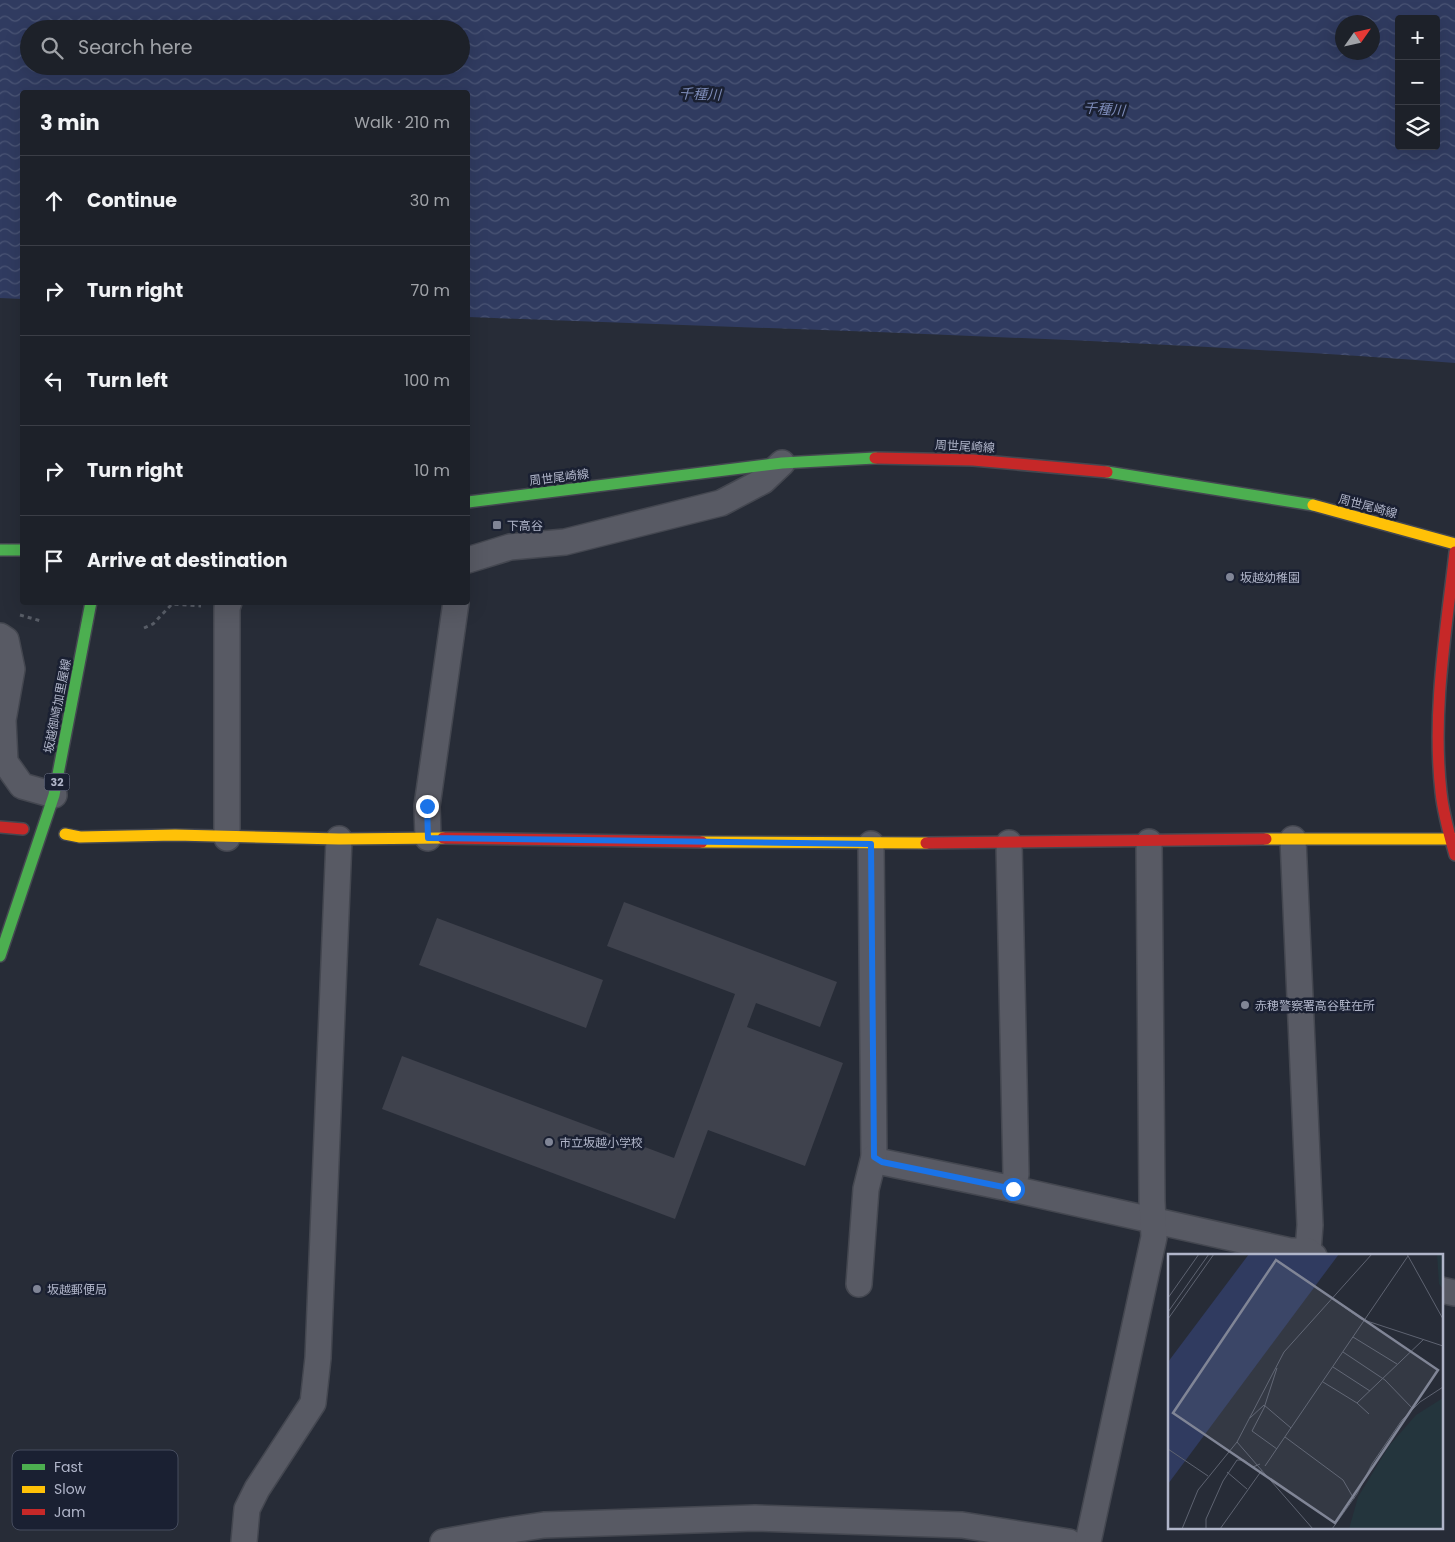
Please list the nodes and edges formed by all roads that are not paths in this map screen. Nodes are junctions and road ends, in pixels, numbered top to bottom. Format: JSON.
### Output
{"nodes":[{"id":1,"x":782,"y":464,"type":"junction"},
{"id":2,"x":470,"y":502,"type":"edge"},
{"id":3,"x":1455,"y":544,"type":"edge"},
{"id":4,"x":0,"y":550,"type":"edge"},
{"id":5,"x":20,"y":550,"type":"edge"},
{"id":6,"x":1455,"y":552,"type":"edge"},
{"id":7,"x":470,"y":559,"type":"edge"},
{"id":8,"x":91,"y":605,"type":"edge"},
{"id":9,"x":228,"y":605,"type":"edge"},
{"id":10,"x":456,"y":605,"type":"edge"},
{"id":11,"x":0,"y":636,"type":"edge"},
{"id":12,"x":54,"y":795,"type":"junction"},
{"id":13,"x":0,"y":827,"type":"edge"},
{"id":14,"x":23,"y":829,"type":"dead end"},
{"id":15,"x":65,"y":834,"type":"dead end"},
{"id":16,"x":227,"y":838,"type":"junction"},
{"id":17,"x":428,"y":838,"type":"junction"},
{"id":18,"x":338,"y":839,"type":"junction"},
{"id":19,"x":1293,"y":839,"type":"junction"},
{"id":20,"x":1453,"y":840,"type":"edge"},
{"id":21,"x":1149,"y":842,"type":"junction"},
{"id":22,"x":1009,"y":843,"type":"junction"},
{"id":23,"x":871,"y":844,"type":"junction"},
{"id":24,"x":1455,"y":855,"type":"edge"},
{"id":25,"x":0,"y":956,"type":"edge"},
{"id":26,"x":874,"y":1157,"type":"junction"},
{"id":27,"x":1013,"y":1189,"type":"junction"},
{"id":28,"x":1154,"y":1220,"type":"junction"},
{"id":29,"x":1311,"y":1253,"type":"edge"},
{"id":30,"x":859,"y":1284,"type":"dead end"},
{"id":31,"x":1442,"y":1290,"type":"edge"},
{"id":32,"x":1455,"y":1293,"type":"edge"},
{"id":33,"x":244,"y":1542,"type":"edge"},
{"id":34,"x":443,"y":1542,"type":"edge"},
{"id":35,"x":1069,"y":1542,"type":"edge"},
{"id":36,"x":1088,"y":1542,"type":"edge"}],
"edges":[{"from":1,"to":2,"type":"street","name":"周世尾崎線"},
{"from":1,"to":3,"type":"street","name":"周世尾崎線"},
{"from":1,"to":7,"type":"street"},
{"from":4,"to":5,"type":"street"},
{"from":6,"to":20,"type":"street"},
{"from":8,"to":12,"type":"street","name":"坂越御崎加里屋線","number":"32"},
{"from":9,"to":16,"type":"street"},
{"from":10,"to":17,"type":"street"},
{"from":11,"to":12,"type":"street"},
{"from":12,"to":25,"type":"street","name":"坂越御崎加里屋線","number":"32"},
{"from":13,"to":14,"type":"street"},
{"from":15,"to":16,"type":"street"},
{"from":16,"to":18,"type":"street"},
{"from":17,"to":18,"type":"street"},
{"from":17,"to":23,"type":"street"},
{"from":18,"to":33,"type":"street"},
{"from":19,"to":20,"type":"street"},
{"from":19,"to":21,"type":"street"},
{"from":19,"to":29,"type":"street"},
{"from":20,"to":24,"type":"street"},
{"from":21,"to":22,"type":"street"},
{"from":21,"to":28,"type":"street"},
{"from":22,"to":23,"type":"street"},
{"from":22,"to":27,"type":"street"},
{"from":23,"to":26,"type":"street"},
{"from":26,"to":27,"type":"street"},
{"from":26,"to":30,"type":"street"},
{"from":27,"to":28,"type":"street"},
{"from":28,"to":29,"type":"street"},
{"from":28,"to":36,"type":"street"},
{"from":31,"to":32,"type":"street"},
{"from":34,"to":35,"type":"street"}]}
